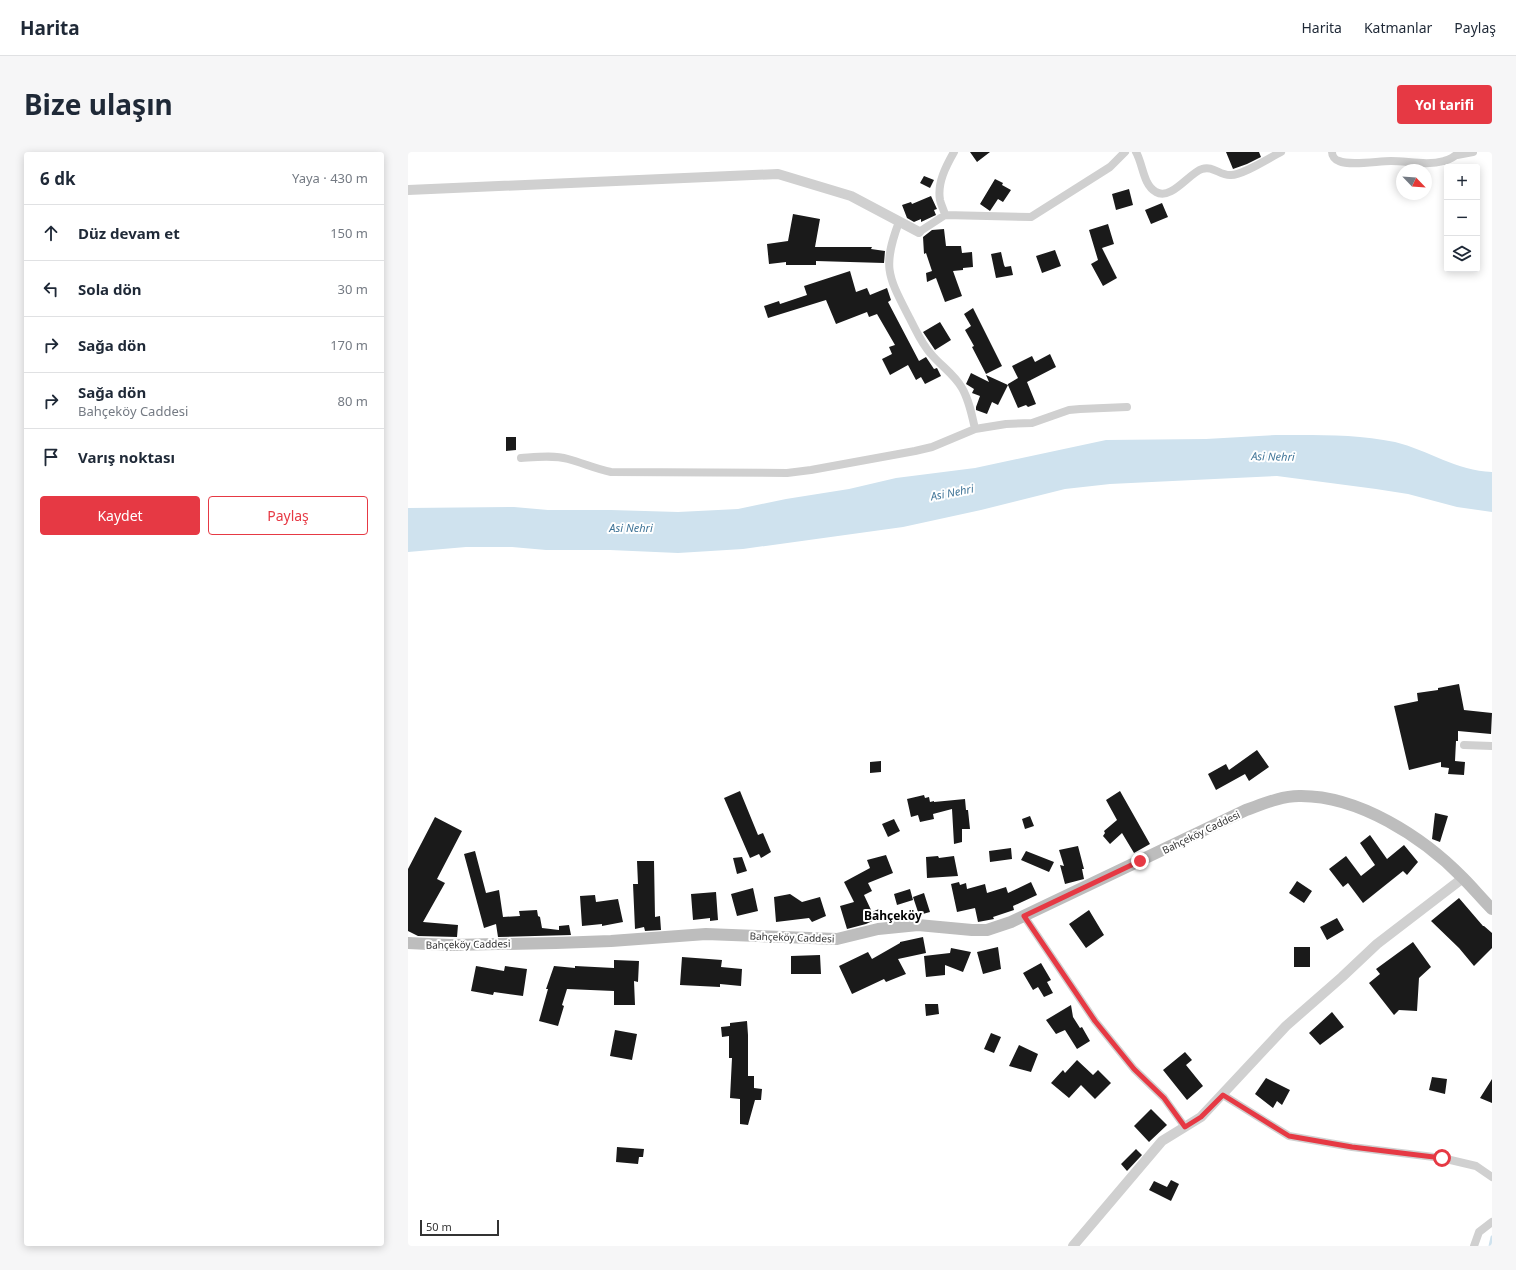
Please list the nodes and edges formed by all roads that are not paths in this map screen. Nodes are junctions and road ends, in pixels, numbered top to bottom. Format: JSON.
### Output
{"nodes":[{"id":1,"x":954,"y":152,"type":"edge"},
{"id":2,"x":1125,"y":152,"type":"edge"},
{"id":3,"x":1136,"y":152,"type":"edge"},
{"id":4,"x":1280,"y":152,"type":"edge"},
{"id":5,"x":1332,"y":152,"type":"edge"},
{"id":6,"x":1473,"y":152,"type":"edge"},
{"id":7,"x":1458,"y":154,"type":"edge"},
{"id":8,"x":408,"y":190,"type":"edge"},
{"id":9,"x":946,"y":215,"type":"junction"},
{"id":10,"x":899,"y":222,"type":"junction"},
{"id":11,"x":919,"y":232,"type":"joint"},
{"id":12,"x":1127,"y":407,"type":"dead end"},
{"id":13,"x":975,"y":429,"type":"junction"},
{"id":14,"x":521,"y":458,"type":"dead end"},
{"id":15,"x":1464,"y":745,"type":"dead end"},
{"id":16,"x":1492,"y":746,"type":"edge"},
{"id":17,"x":1463,"y":878,"type":"junction"},
{"id":18,"x":1492,"y":909,"type":"edge"},
{"id":19,"x":1024,"y":916,"type":"junction"},
{"id":20,"x":408,"y":943,"type":"edge"},
{"id":21,"x":1223,"y":1095,"type":"junction"},
{"id":22,"x":1185,"y":1127,"type":"junction"},
{"id":23,"x":1492,"y":1177,"type":"edge"},
{"id":24,"x":1492,"y":1222,"type":"edge"},
{"id":25,"x":1073,"y":1246,"type":"edge"},
{"id":26,"x":1474,"y":1246,"type":"edge"}],
"edges":[{"from":1,"to":9,"type":"street"},
{"from":2,"to":9,"type":"street"},
{"from":3,"to":4,"type":"street"},
{"from":5,"to":7,"type":"street"},
{"from":6,"to":7,"type":"street"},
{"from":8,"to":10,"type":"street"},
{"from":9,"to":11,"type":"street"},
{"from":10,"to":11,"type":"street"},
{"from":10,"to":13,"type":"street"},
{"from":12,"to":13,"type":"street"},
{"from":13,"to":14,"type":"street"},
{"from":15,"to":16,"type":"street"},
{"from":17,"to":18,"type":"main road","name":"Bahçeköy Caddesi"},
{"from":17,"to":19,"type":"main road","name":"Bahçeköy Caddesi"},
{"from":17,"to":21,"type":"street"},
{"from":19,"to":20,"type":"main road","name":"Bahçeköy Caddesi"},
{"from":19,"to":22,"type":"street"},
{"from":21,"to":22,"type":"street"},
{"from":21,"to":23,"type":"street"},
{"from":22,"to":25,"type":"street"},
{"from":24,"to":26,"type":"street"}]}
